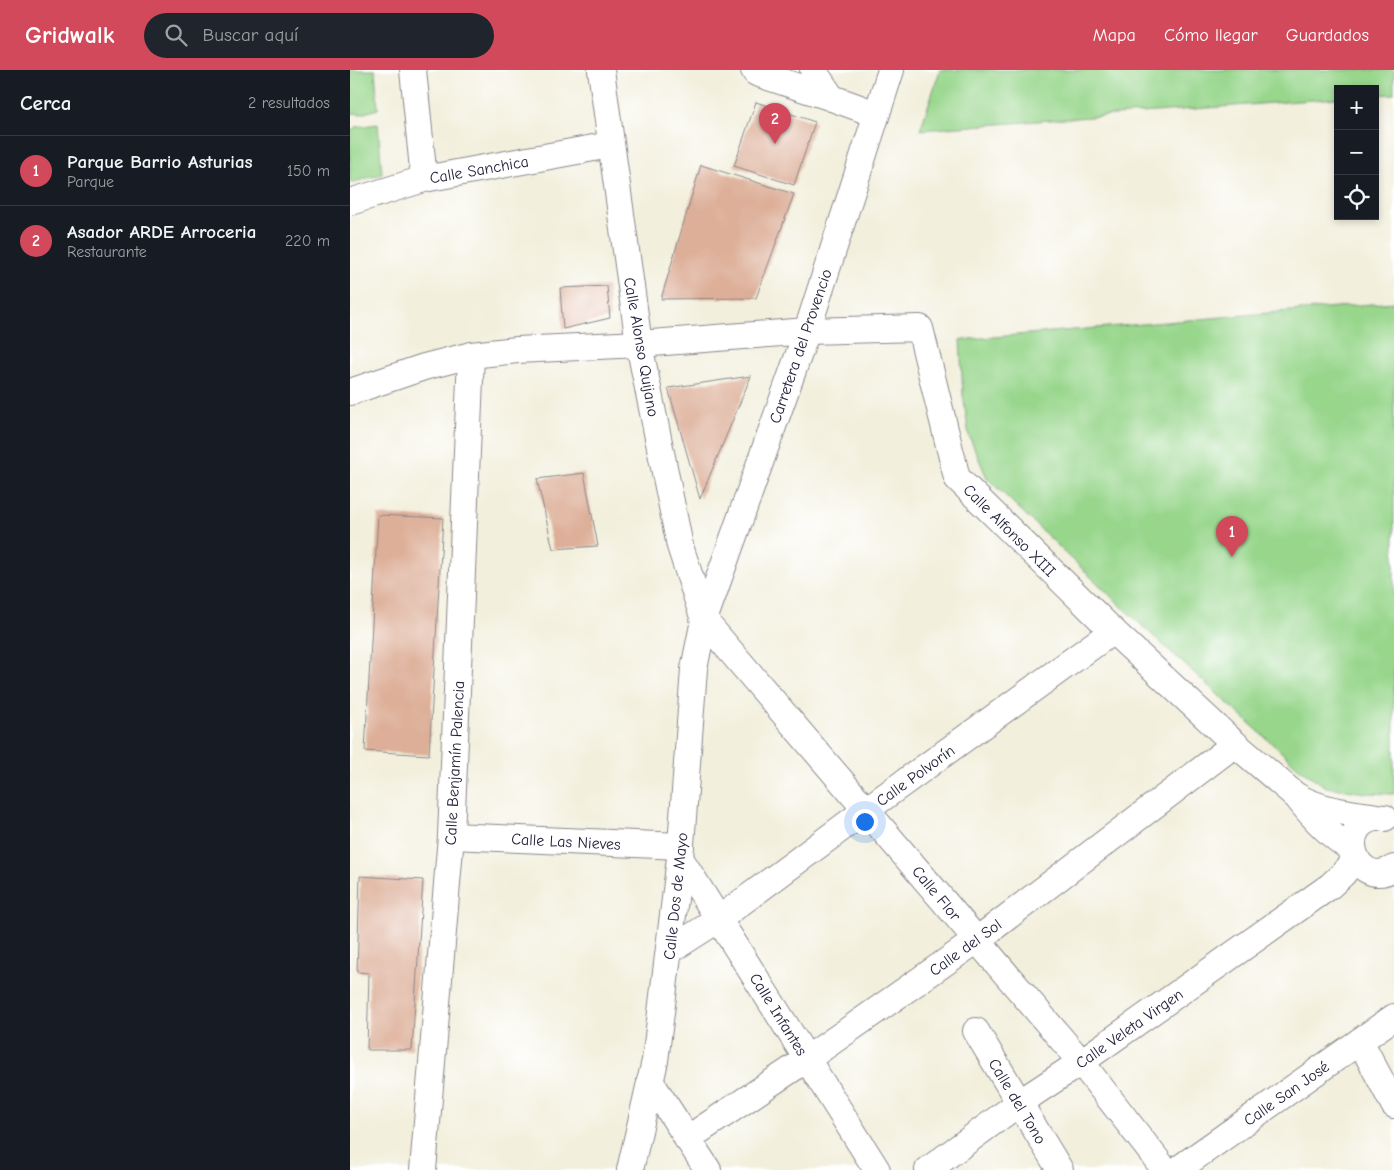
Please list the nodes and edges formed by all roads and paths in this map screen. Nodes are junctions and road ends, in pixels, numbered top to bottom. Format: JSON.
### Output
{"nodes":[{"id":1,"x":413,"y":70,"type":"edge"},
{"id":2,"x":601,"y":70,"type":"edge"},
{"id":3,"x":754,"y":70,"type":"edge"},
{"id":4,"x":813,"y":70,"type":"edge"},
{"id":5,"x":891,"y":70,"type":"edge"},
{"id":6,"x":832,"y":98,"type":"junction"},
{"id":7,"x":876,"y":114,"type":"junction"},
{"id":8,"x":610,"y":145,"type":"junction"},
{"id":9,"x":424,"y":179,"type":"junction"},
{"id":10,"x":350,"y":202,"type":"edge"},
{"id":11,"x":807,"y":331,"type":"junction"},
{"id":12,"x":639,"y":344,"type":"junction"},
{"id":13,"x":471,"y":355,"type":"junction"},
{"id":14,"x":350,"y":392,"type":"edge"},
{"id":15,"x":704,"y":620,"type":"junction"},
{"id":16,"x":1113,"y":632,"type":"junction"},
{"id":17,"x":1235,"y":744,"type":"junction"},
{"id":18,"x":1295,"y":795,"type":"junction"},
{"id":19,"x":866,"y":810,"type":"junction"},
{"id":20,"x":1388,"y":819,"type":"edge"},
{"id":21,"x":451,"y":836,"type":"junction"},
{"id":22,"x":681,"y":852,"type":"junction"},
{"id":23,"x":1369,"y":862,"type":"edge"},
{"id":24,"x":719,"y":919,"type":"junction"},
{"id":25,"x":976,"y":940,"type":"junction"},
{"id":26,"x":669,"y":951,"type":"junction"},
{"id":27,"x":1394,"y":1017,"type":"edge"},
{"id":28,"x":976,"y":1031,"type":"dead end"},
{"id":29,"x":1360,"y":1041,"type":"junction"},
{"id":30,"x":807,"y":1059,"type":"junction"},
{"id":31,"x":1081,"y":1062,"type":"junction"},
{"id":32,"x":650,"y":1081,"type":"junction"},
{"id":33,"x":1019,"y":1103,"type":"junction"},
{"id":34,"x":1394,"y":1105,"type":"edge"},
{"id":35,"x":687,"y":1139,"type":"junction"},
{"id":36,"x":423,"y":1170,"type":"edge"},
{"id":37,"x":630,"y":1170,"type":"edge"},
{"id":38,"x":708,"y":1170,"type":"edge"},
{"id":39,"x":877,"y":1170,"type":"edge"},
{"id":40,"x":928,"y":1170,"type":"edge"},
{"id":41,"x":1060,"y":1170,"type":"edge"},
{"id":42,"x":1165,"y":1170,"type":"edge"},
{"id":43,"x":1178,"y":1170,"type":"edge"}],
"edges":[{"from":1,"to":9,"type":"street"},
{"from":2,"to":8,"type":"street","name":"Calle Alonso Quijano"},
{"from":3,"to":6,"type":"street"},
{"from":4,"to":6,"type":"street"},
{"from":5,"to":7,"type":"street","name":"Carretera del Provencio"},
{"from":6,"to":7,"type":"street"},
{"from":7,"to":11,"type":"street","name":"Carretera del Provencio"},
{"from":8,"to":9,"type":"street","name":"Calle Sanchica"},
{"from":8,"to":12,"type":"street","name":"Calle Alonso Quijano"},
{"from":9,"to":10,"type":"street","name":"Calle Sanchica"},
{"from":11,"to":12,"type":"street","name":"Calle Alfonso XIII"},
{"from":11,"to":15,"type":"street","name":"Carretera del Provencio"},
{"from":11,"to":16,"type":"street","name":"Calle Alfonso XIII"},
{"from":12,"to":13,"type":"street","name":"Calle Alfonso XIII"},
{"from":12,"to":15,"type":"street","name":"Calle Alonso Quijano"},
{"from":13,"to":14,"type":"street","name":"Calle Alfonso XIII"},
{"from":13,"to":21,"type":"street","name":"Calle Benjamín Palencia"},
{"from":15,"to":19,"type":"street","name":"Calle Flor"},
{"from":15,"to":22,"type":"street","name":"Calle Dos de Mayo"},
{"from":16,"to":17,"type":"street","name":"Calle Alfonso XIII"},
{"from":16,"to":19,"type":"street","name":"Calle Polvorín"},
{"from":17,"to":18,"type":"street","name":"Calle Alfonso XIII"},
{"from":17,"to":25,"type":"street","name":"Calle del Sol"},
{"from":18,"to":20,"type":"street","name":"Calle Alfonso XIII"},
{"from":18,"to":23,"type":"street","name":"Calle Alfonso XIII"},
{"from":19,"to":24,"type":"street","name":"Calle Polvorín"},
{"from":19,"to":25,"type":"street","name":"Calle Flor"},
{"from":20,"to":23,"type":"street"},
{"from":21,"to":22,"type":"street","name":"Calle Las Nieves"},
{"from":21,"to":36,"type":"street","name":"Calle Benjamín Palencia"},
{"from":22,"to":24,"type":"street","name":"Calle Infantes"},
{"from":22,"to":26,"type":"street","name":"Calle Dos de Mayo"},
{"from":23,"to":31,"type":"street","name":"Calle Veleta Virgen"},
{"from":24,"to":26,"type":"street","name":"Calle Polvorín"},
{"from":24,"to":30,"type":"street","name":"Calle Infantes"},
{"from":25,"to":30,"type":"street","name":"Calle del Sol"},
{"from":25,"to":31,"type":"street","name":"Calle Flor"},
{"from":26,"to":32,"type":"street","name":"Calle Dos de Mayo"},
{"from":27,"to":29,"type":"street","name":"Calle San José"},
{"from":28,"to":33,"type":"street","name":"Calle del Tono"},
{"from":29,"to":34,"type":"street"},
{"from":29,"to":43,"type":"street","name":"Calle San José"},
{"from":30,"to":35,"type":"street","name":"Calle del Sol"},
{"from":30,"to":39,"type":"street","name":"Calle Infantes"},
{"from":31,"to":33,"type":"street","name":"Calle Veleta Virgen"},
{"from":31,"to":42,"type":"street","name":"Calle Flor"},
{"from":32,"to":35,"type":"street"},
{"from":32,"to":37,"type":"street","name":"Calle Dos de Mayo"},
{"from":33,"to":40,"type":"street","name":"Calle Veleta Virgen"},
{"from":33,"to":41,"type":"street","name":"Calle del Tono"},
{"from":35,"to":38,"type":"street"}]}
